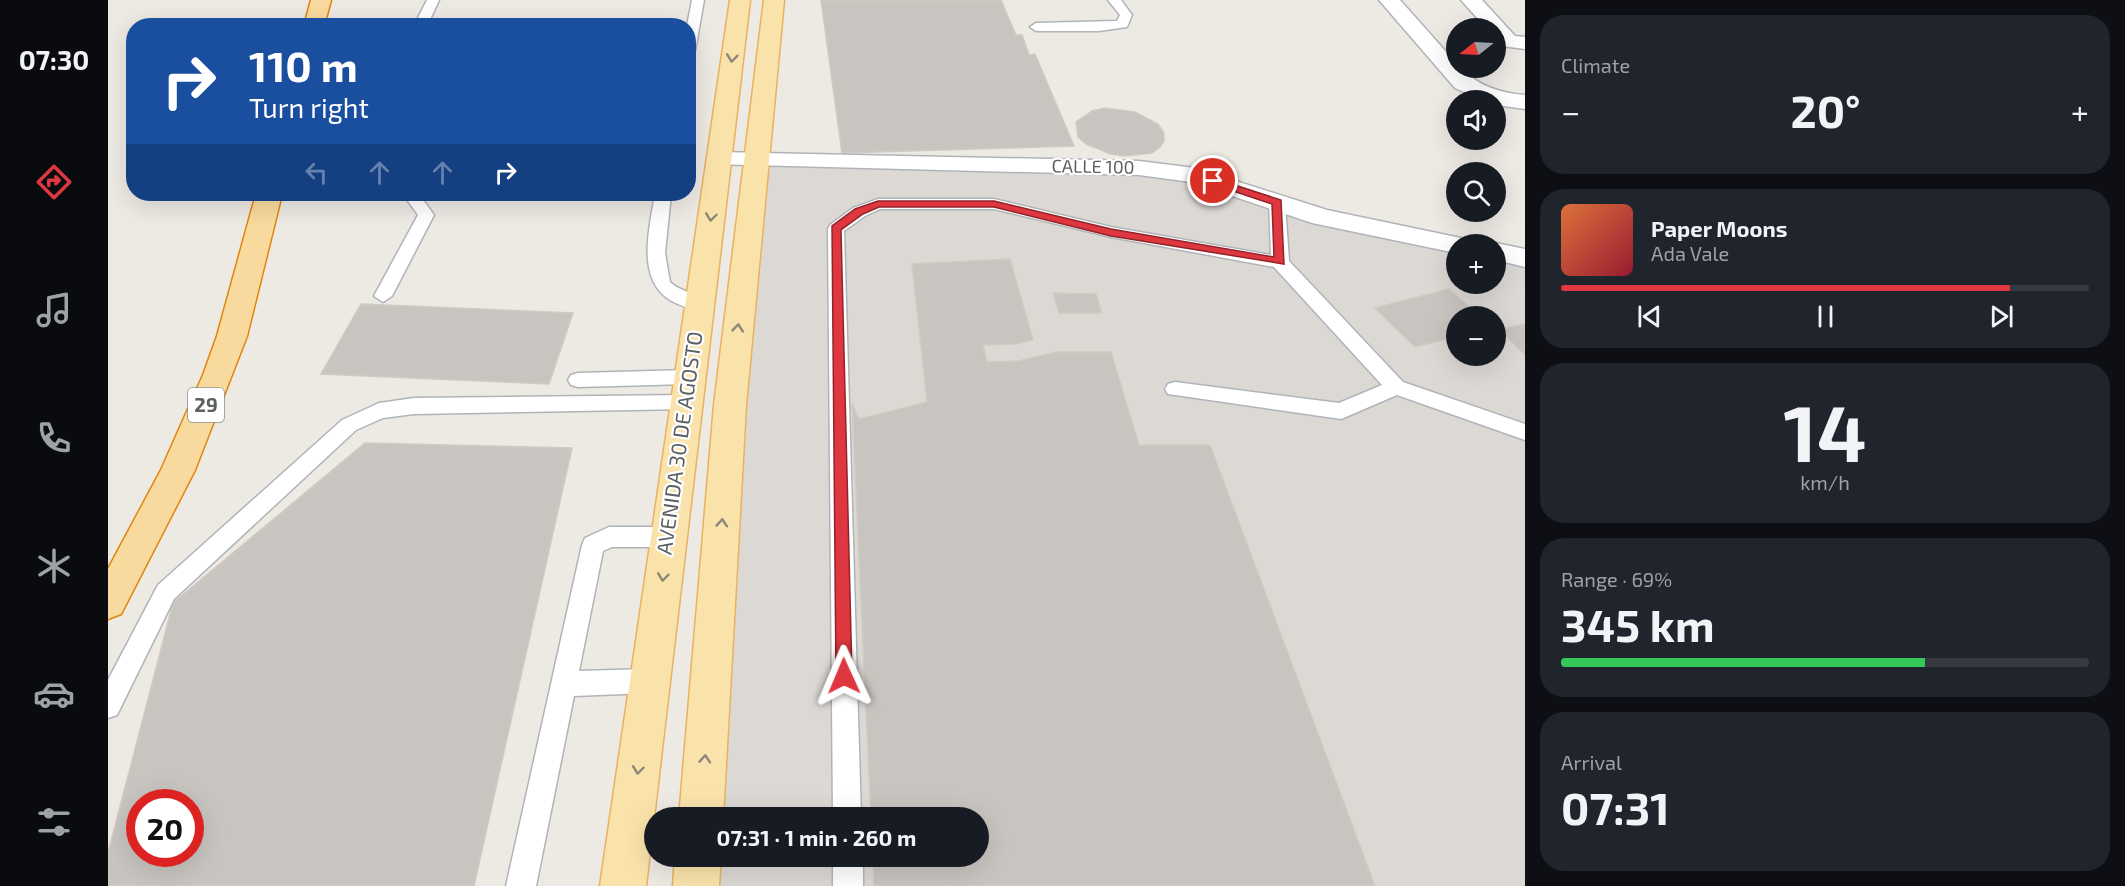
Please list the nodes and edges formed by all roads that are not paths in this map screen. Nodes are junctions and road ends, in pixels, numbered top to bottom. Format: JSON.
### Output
{"nodes":[{"id":1,"x":321,"y":0,"type":"edge"},
{"id":2,"x":433,"y":0,"type":"edge"},
{"id":3,"x":698,"y":0,"type":"edge"},
{"id":4,"x":740,"y":0,"type":"edge"},
{"id":5,"x":774,"y":0,"type":"edge"},
{"id":6,"x":1114,"y":0,"type":"edge"},
{"id":7,"x":1389,"y":0,"type":"edge"},
{"id":8,"x":1471,"y":0,"type":"edge"},
{"id":9,"x":316,"y":18,"type":"edge"},
{"id":10,"x":424,"y":18,"type":"edge"},
{"id":11,"x":694,"y":18,"type":"edge"},
{"id":12,"x":1036,"y":27,"type":"dead end"},
{"id":13,"x":1517,"y":42,"type":"edge"},
{"id":14,"x":1525,"y":102,"type":"edge"},
{"id":15,"x":720,"y":159,"type":"junction"},
{"id":16,"x":756,"y":160,"type":"junction"},
{"id":17,"x":267,"y":201,"type":"edge"},
{"id":18,"x":416,"y":201,"type":"edge"},
{"id":19,"x":662,"y":201,"type":"edge"},
{"id":20,"x":1277,"y":203,"type":"junction"},
{"id":21,"x":1446,"y":243,"type":"edge"},
{"id":22,"x":1506,"y":254,"type":"edge"},
{"id":23,"x":1525,"y":258,"type":"edge"},
{"id":24,"x":1280,"y":262,"type":"junction"},
{"id":25,"x":383,"y":296,"type":"dead end"},
{"id":26,"x":699,"y":305,"type":"junction"},
{"id":27,"x":578,"y":380,"type":"dead end"},
{"id":28,"x":1396,"y":387,"type":"junction"},
{"id":29,"x":1175,"y":389,"type":"dead end"},
{"id":30,"x":686,"y":390,"type":"junction"},
{"id":31,"x":1525,"y":432,"type":"edge"},
{"id":32,"x":668,"y":537,"type":"junction"},
{"id":33,"x":108,"y":602,"type":"edge"},
{"id":34,"x":649,"y":681,"type":"junction"},
{"id":35,"x":562,"y":684,"type":"junction"},
{"id":36,"x":108,"y":706,"type":"edge"},
{"id":37,"x":702,"y":807,"type":"edge"},
{"id":38,"x":847,"y":807,"type":"edge"},
{"id":39,"x":697,"y":867,"type":"edge"},
{"id":40,"x":848,"y":867,"type":"edge"},
{"id":41,"x":521,"y":886,"type":"edge"},
{"id":42,"x":623,"y":886,"type":"edge"},
{"id":43,"x":696,"y":886,"type":"edge"},
{"id":44,"x":848,"y":886,"type":"edge"}],
"edges":[{"from":1,"to":9,"type":"highway"},
{"from":2,"to":10,"type":"lane"},
{"from":3,"to":11,"type":"lane"},
{"from":4,"to":15,"type":"main road","name":"AVENIDA 30 DE AGOSTO","one_way":true},
{"from":5,"to":16,"type":"main road","name":"AVENIDA 30 DE AGOSTO"},
{"from":6,"to":12,"type":"lane"},
{"from":7,"to":14,"type":"street"},
{"from":8,"to":13,"type":"street"},
{"from":15,"to":16,"type":"street","name":"CALLE 100"},
{"from":15,"to":26,"type":"main road","name":"AVENIDA 30 DE AGOSTO","one_way":true},
{"from":16,"to":20,"type":"street","name":"CALLE 100"},
{"from":37,"to":16,"type":"main road","name":"AVENIDA 30 DE AGOSTO","one_way":true},
{"from":17,"to":33,"type":"highway","number":"29"},
{"from":18,"to":25,"type":"lane"},
{"from":19,"to":26,"type":"lane"},
{"from":20,"to":21,"type":"street","name":"CALLE 100"},
{"from":20,"to":24,"type":"lane"},
{"from":22,"to":23,"type":"street"},
{"from":24,"to":28,"type":"lane"},
{"from":24,"to":38,"type":"lane"},
{"from":26,"to":30,"type":"main road","name":"AVENIDA 30 DE AGOSTO"},
{"from":27,"to":30,"type":"lane"},
{"from":28,"to":29,"type":"lane"},
{"from":28,"to":31,"type":"lane"},
{"from":30,"to":32,"type":"main road","name":"AVENIDA 30 DE AGOSTO"},
{"from":30,"to":36,"type":"lane"},
{"from":32,"to":34,"type":"main road","name":"AVENIDA 30 DE AGOSTO","one_way":true},
{"from":32,"to":35,"type":"lane"},
{"from":34,"to":35,"type":"lane"},
{"from":34,"to":42,"type":"main road","name":"AVENIDA 30 DE AGOSTO","one_way":true},
{"from":35,"to":41,"type":"lane"},
{"from":39,"to":43,"type":"main road"},
{"from":40,"to":44,"type":"lane"}]}
